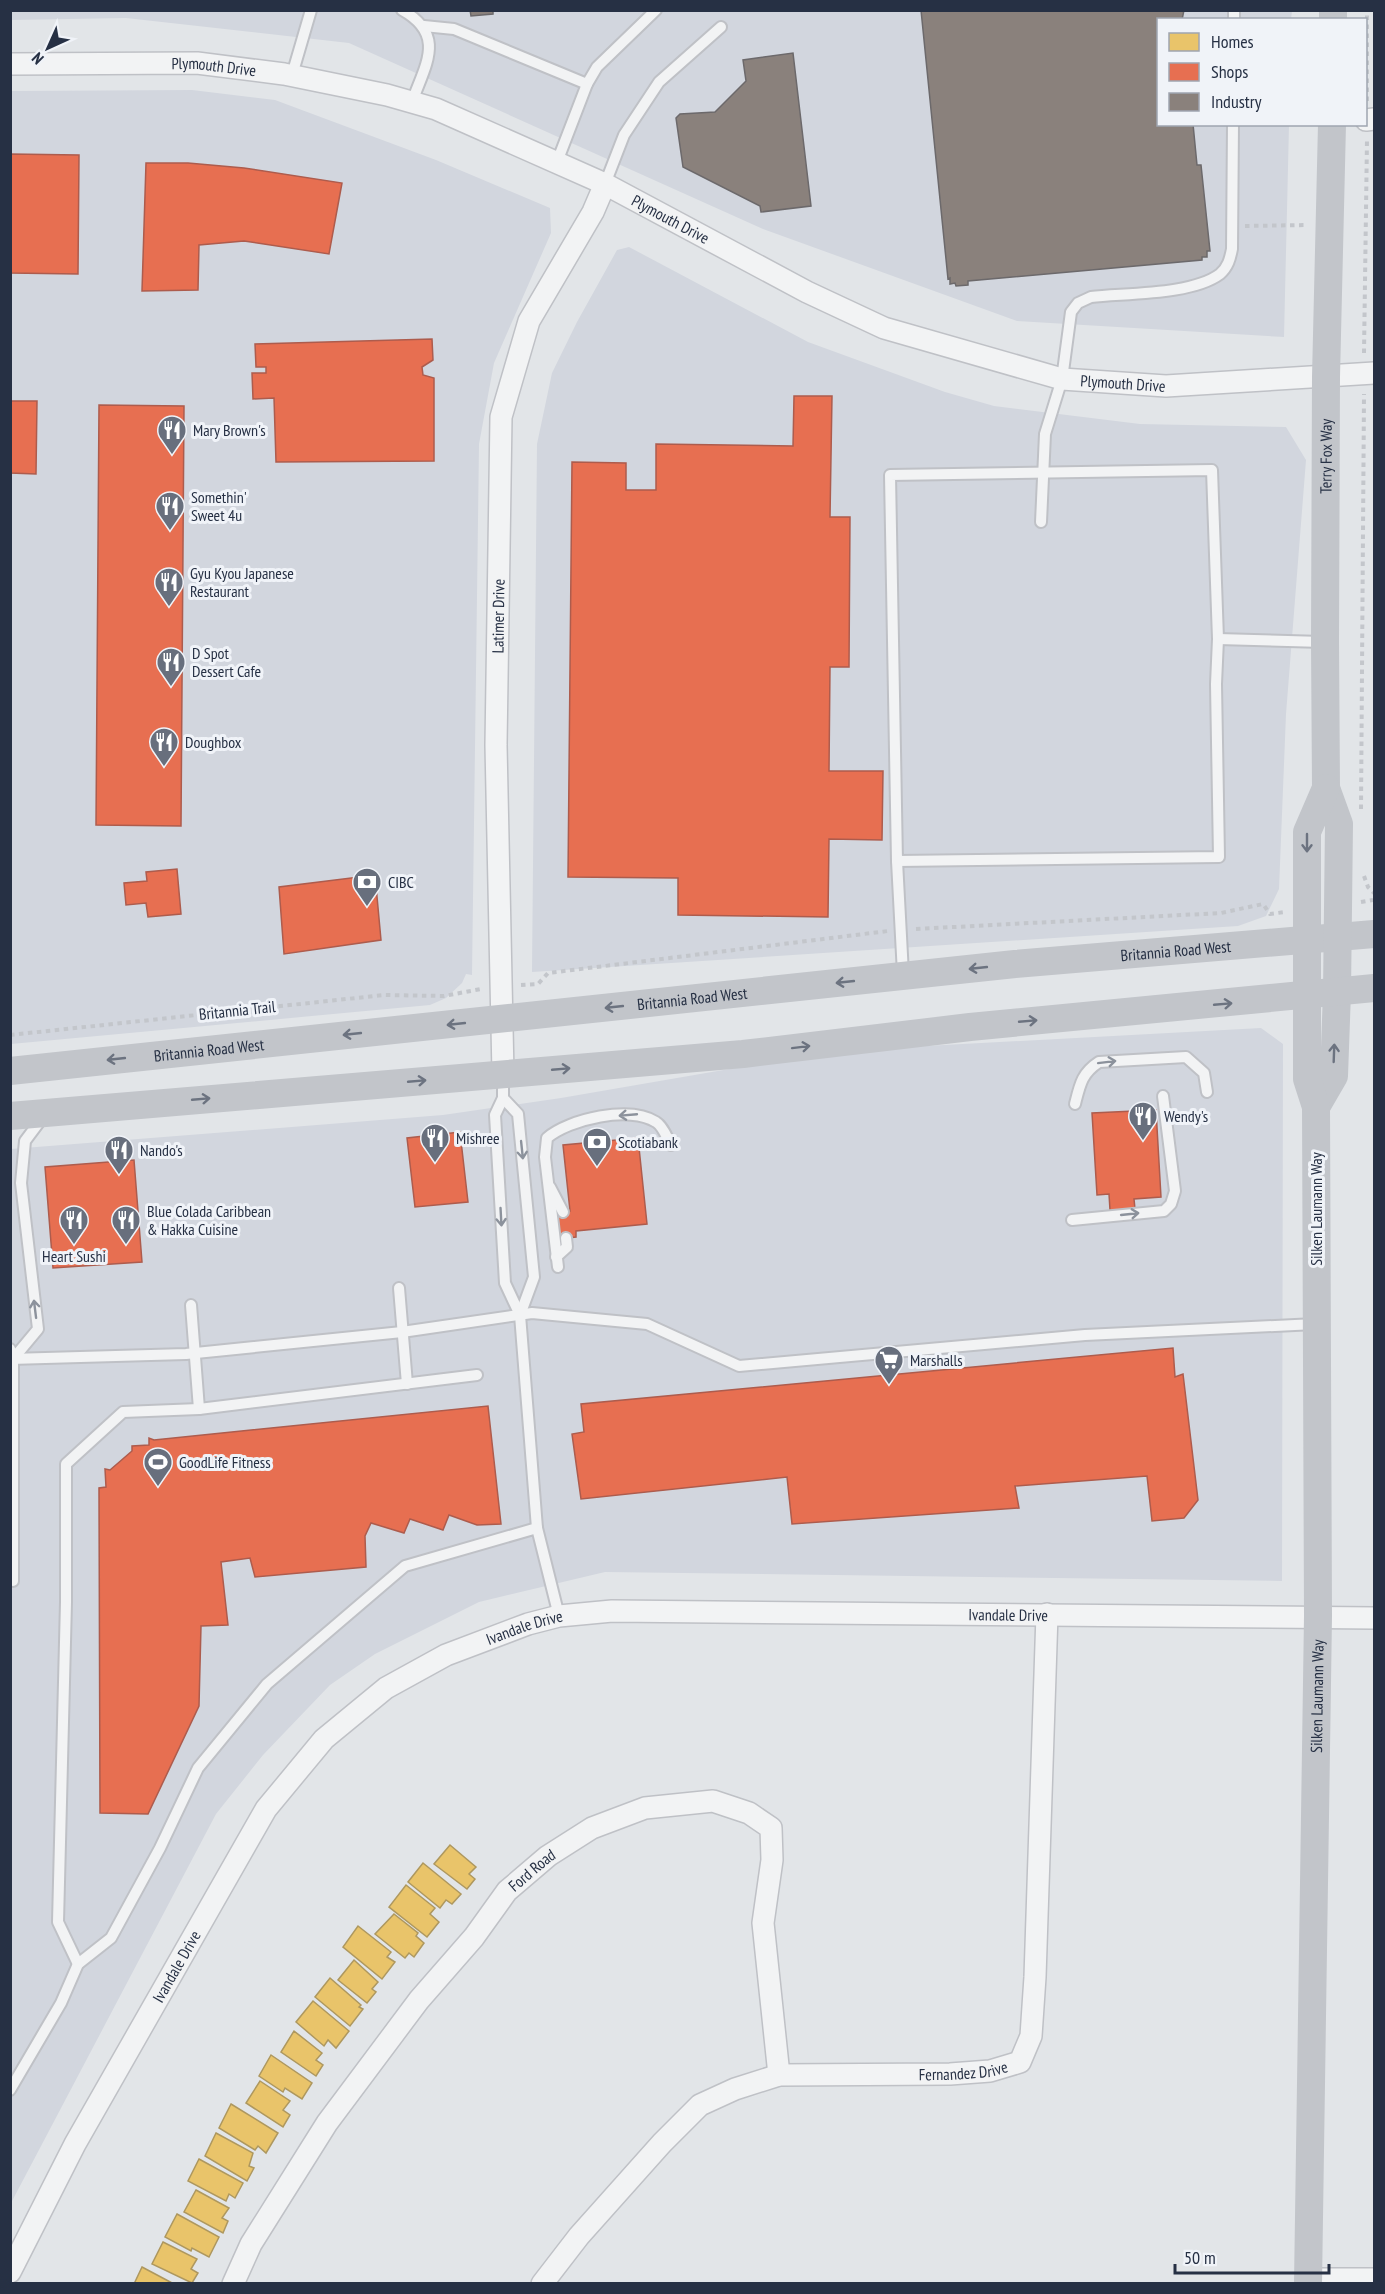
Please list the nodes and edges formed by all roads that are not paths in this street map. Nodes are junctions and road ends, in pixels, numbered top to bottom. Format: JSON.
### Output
{"nodes":[{"id":1,"x":311,"y":10,"type":"edge"},
{"id":2,"x":402,"y":10,"type":"edge"},
{"id":3,"x":656,"y":10,"type":"edge"},
{"id":4,"x":424,"y":26,"type":"junction"},
{"id":5,"x":721,"y":27,"type":"dead end"},
{"id":6,"x":10,"y":64,"type":"edge"},
{"id":7,"x":292,"y":75,"type":"junction"},
{"id":8,"x":587,"y":84,"type":"junction"},
{"id":9,"x":412,"y":102,"type":"junction"},
{"id":10,"x":1233,"y":126,"type":"edge"},
{"id":11,"x":1332,"y":126,"type":"edge"},
{"id":12,"x":556,"y":162,"type":"junction"},
{"id":13,"x":605,"y":184,"type":"junction"},
{"id":14,"x":1374,"y":373,"type":"edge"},
{"id":15,"x":1326,"y":376,"type":"junction"},
{"id":16,"x":1062,"y":379,"type":"junction"},
{"id":17,"x":1043,"y":473,"type":"junction"},
{"id":18,"x":1041,"y":522,"type":"dead end"},
{"id":19,"x":1218,"y":639,"type":"junction"},
{"id":20,"x":1324,"y":642,"type":"junction"},
{"id":21,"x":1326,"y":788,"type":"junction"},
{"id":22,"x":897,"y":861,"type":"junction"},
{"id":23,"x":1374,"y":934,"type":"edge"},
{"id":24,"x":1336,"y":938,"type":"junction"},
{"id":25,"x":1308,"y":940,"type":"junction"},
{"id":26,"x":903,"y":976,"type":"junction"},
{"id":27,"x":1374,"y":988,"type":"edge"},
{"id":28,"x":1337,"y":992,"type":"junction"},
{"id":29,"x":1309,"y":995,"type":"junction"},
{"id":30,"x":501,"y":1020,"type":"junction"},
{"id":31,"x":10,"y":1071,"type":"edge"},
{"id":32,"x":503,"y":1086,"type":"junction"},
{"id":33,"x":1207,"y":1092,"type":"dead end"},
{"id":34,"x":1163,"y":1096,"type":"dead end"},
{"id":35,"x":1075,"y":1104,"type":"dead end"},
{"id":36,"x":1316,"y":1107,"type":"junction"},
{"id":37,"x":47,"y":1112,"type":"junction"},
{"id":38,"x":10,"y":1116,"type":"edge"},
{"id":39,"x":671,"y":1145,"type":"dead end"},
{"id":40,"x":548,"y":1184,"type":"junction"},
{"id":41,"x":563,"y":1212,"type":"dead end"},
{"id":42,"x":1072,"y":1220,"type":"dead end"},
{"id":43,"x":566,"y":1238,"type":"dead end"},
{"id":44,"x":399,"y":1288,"type":"dead end"},
{"id":45,"x":190,"y":1305,"type":"dead end"},
{"id":46,"x":520,"y":1315,"type":"junction"},
{"id":47,"x":1316,"y":1324,"type":"junction"},
{"id":48,"x":402,"y":1332,"type":"junction"},
{"id":49,"x":195,"y":1353,"type":"junction"},
{"id":50,"x":11,"y":1356,"type":"edge"},
{"id":51,"x":477,"y":1375,"type":"dead end"},
{"id":52,"x":407,"y":1384,"type":"junction"},
{"id":53,"x":200,"y":1409,"type":"junction"},
{"id":54,"x":537,"y":1528,"type":"junction"},
{"id":55,"x":13,"y":1581,"type":"dead end"},
{"id":56,"x":1047,"y":1614,"type":"junction"},
{"id":57,"x":559,"y":1616,"type":"junction"},
{"id":58,"x":1318,"y":1616,"type":"junction"},
{"id":59,"x":1374,"y":1618,"type":"edge"},
{"id":60,"x":78,"y":1964,"type":"junction"},
{"id":61,"x":778,"y":2075,"type":"junction"},
{"id":62,"x":10,"y":2091,"type":"edge"},
{"id":63,"x":10,"y":2272,"type":"edge"},
{"id":64,"x":1374,"y":2279,"type":"edge"},
{"id":65,"x":1308,"y":2281,"type":"edge"},
{"id":66,"x":232,"y":2283,"type":"edge"},
{"id":67,"x":542,"y":2283,"type":"edge"}],
"edges":[{"from":1,"to":7,"type":"lane"},
{"from":2,"to":4,"type":"lane"},
{"from":3,"to":8,"type":"lane"},
{"from":4,"to":8,"type":"lane"},
{"from":4,"to":9,"type":"lane"},
{"from":5,"to":13,"type":"lane"},
{"from":6,"to":7,"type":"street","name":"Plymouth Drive"},
{"from":7,"to":9,"type":"street","name":"Plymouth Drive"},
{"from":8,"to":12,"type":"lane"},
{"from":9,"to":12,"type":"street","name":"Plymouth Drive"},
{"from":10,"to":16,"type":"lane"},
{"from":11,"to":15,"type":"main road","name":"Terry Fox Way"},
{"from":12,"to":13,"type":"street","name":"Plymouth Drive"},
{"from":13,"to":16,"type":"street","name":"Plymouth Drive"},
{"from":13,"to":30,"type":"street","name":"Latimer Drive"},
{"from":14,"to":15,"type":"street","name":"Plymouth Drive"},
{"from":15,"to":16,"type":"street","name":"Plymouth Drive"},
{"from":15,"to":20,"type":"main road","name":"Terry Fox Way"},
{"from":16,"to":17,"type":"lane"},
{"from":17,"to":18,"type":"lane"},
{"from":17,"to":19,"type":"lane"},
{"from":17,"to":22,"type":"lane"},
{"from":19,"to":20,"type":"lane"},
{"from":19,"to":22,"type":"lane"},
{"from":20,"to":21,"type":"main road","name":"Terry Fox Way"},
{"from":21,"to":24,"type":"main road","name":"Terry Fox Way"},
{"from":21,"to":25,"type":"main road","name":"Terry Fox Way","one_way":true},
{"from":22,"to":26,"type":"lane"},
{"from":23,"to":24,"type":"main road","name":"Britannia Road West"},
{"from":24,"to":25,"type":"main road","name":"Britannia Road West"},
{"from":24,"to":28,"type":"main road","name":"Terry Fox Way"},
{"from":25,"to":26,"type":"main road","name":"Britannia Road West","one_way":true},
{"from":25,"to":29,"type":"main road","name":"Terry Fox Way"},
{"from":26,"to":30,"type":"main road","name":"Britannia Road West","one_way":true},
{"from":27,"to":28,"type":"main road"},
{"from":28,"to":29,"type":"main road"},
{"from":36,"to":28,"type":"main road","one_way":true},
{"from":32,"to":29,"type":"main road","one_way":true},
{"from":29,"to":36,"type":"main road","name":"Silken Laumann Way"},
{"from":30,"to":31,"type":"main road","name":"Britannia Road West","one_way":true},
{"from":30,"to":32,"type":"street","name":"Latimer Drive"},
{"from":37,"to":32,"type":"main road","one_way":true},
{"from":32,"to":46,"type":"lane","one_way":true},
{"from":32,"to":46,"type":"lane","one_way":true},
{"from":35,"to":33,"type":"lane","one_way":true},
{"from":42,"to":34,"type":"lane","one_way":true},
{"from":36,"to":47,"type":"main road","name":"Silken Laumann Way"},
{"from":37,"to":38,"type":"main road"},
{"from":50,"to":37,"type":"lane","one_way":true},
{"from":39,"to":40,"type":"lane","one_way":true},
{"from":40,"to":41,"type":"lane"},
{"from":40,"to":43,"type":"lane"},
{"from":44,"to":48,"type":"lane"},
{"from":45,"to":49,"type":"lane"},
{"from":46,"to":47,"type":"lane"},
{"from":46,"to":48,"type":"lane"},
{"from":46,"to":54,"type":"lane"},
{"from":47,"to":58,"type":"main road","name":"Silken Laumann Way"},
{"from":48,"to":49,"type":"lane"},
{"from":48,"to":52,"type":"lane"},
{"from":49,"to":50,"type":"lane"},
{"from":49,"to":53,"type":"lane"},
{"from":50,"to":55,"type":"lane"},
{"from":51,"to":52,"type":"lane"},
{"from":52,"to":53,"type":"lane"},
{"from":53,"to":60,"type":"lane"},
{"from":54,"to":57,"type":"lane"},
{"from":54,"to":60,"type":"lane"},
{"from":56,"to":57,"type":"street","name":"Ivandale Drive"},
{"from":56,"to":58,"type":"street","name":"Ivandale Drive"},
{"from":56,"to":61,"type":"street","name":"Fernandez Drive"},
{"from":57,"to":63,"type":"street","name":"Ivandale Drive"},
{"from":58,"to":59,"type":"street","name":"Ivandale Drive"},
{"from":58,"to":65,"type":"main road","name":"Silken Laumann Way"},
{"from":60,"to":62,"type":"lane"},
{"from":61,"to":66,"type":"street","name":"Ford Road"},
{"from":61,"to":67,"type":"street","name":"Fernandez Drive"},
{"from":64,"to":65,"type":"street"}]}
